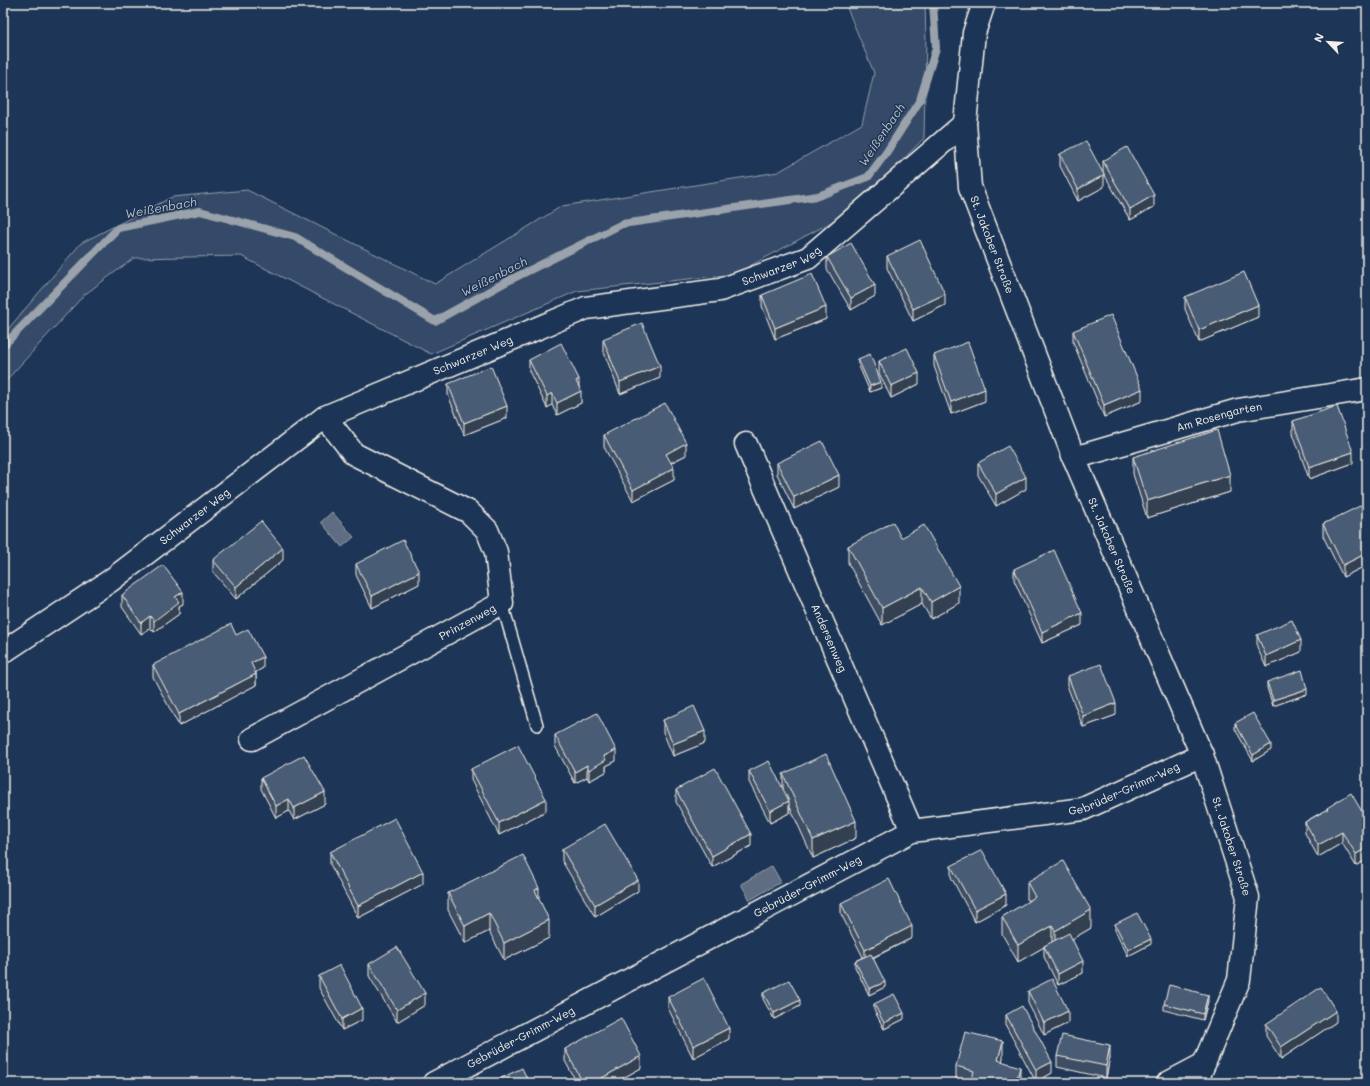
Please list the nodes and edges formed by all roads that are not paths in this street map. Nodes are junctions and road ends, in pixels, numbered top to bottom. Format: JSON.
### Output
{"nodes":[{"id":1,"x":984,"y":3,"type":"edge"},
{"id":2,"x":965,"y":123,"type":"junction"},
{"id":3,"x":1367,"y":389,"type":"edge"},
{"id":4,"x":325,"y":417,"type":"junction"},
{"id":5,"x":746,"y":444,"type":"dead end"},
{"id":6,"x":1074,"y":458,"type":"junction"},
{"id":7,"x":502,"y":603,"type":"junction"},
{"id":8,"x":3,"y":652,"type":"edge"},
{"id":9,"x":537,"y":725,"type":"dead end"},
{"id":10,"x":252,"y":739,"type":"dead end"},
{"id":11,"x":1202,"y":755,"type":"junction"},
{"id":12,"x":912,"y":831,"type":"junction"},
{"id":13,"x":1200,"y":1073,"type":"edge"},
{"id":14,"x":434,"y":1083,"type":"edge"},
{"id":15,"x":1168,"y":1083,"type":"edge"}],
"edges":[{"from":1,"to":2,"type":"street","name":"St. Jakober Straße"},
{"from":2,"to":4,"type":"street","name":"Schwarzer Weg"},
{"from":2,"to":6,"type":"street","name":"St. Jakober Straße"},
{"from":3,"to":6,"type":"street","name":"Am Rosengarten"},
{"from":4,"to":7,"type":"street","name":"Prinzenweg"},
{"from":4,"to":8,"type":"street","name":"Schwarzer Weg"},
{"from":5,"to":12,"type":"street","name":"Andersenweg"},
{"from":6,"to":11,"type":"street","name":"St. Jakober Straße"},
{"from":7,"to":9,"type":"lane"},
{"from":7,"to":10,"type":"street","name":"Prinzenweg"},
{"from":11,"to":12,"type":"street","name":"Gebrüder-Grimm-Weg"},
{"from":11,"to":13,"type":"street","name":"St. Jakober Straße"},
{"from":12,"to":14,"type":"street","name":"Gebrüder-Grimm-Weg"},
{"from":13,"to":15,"type":"street"}]}
